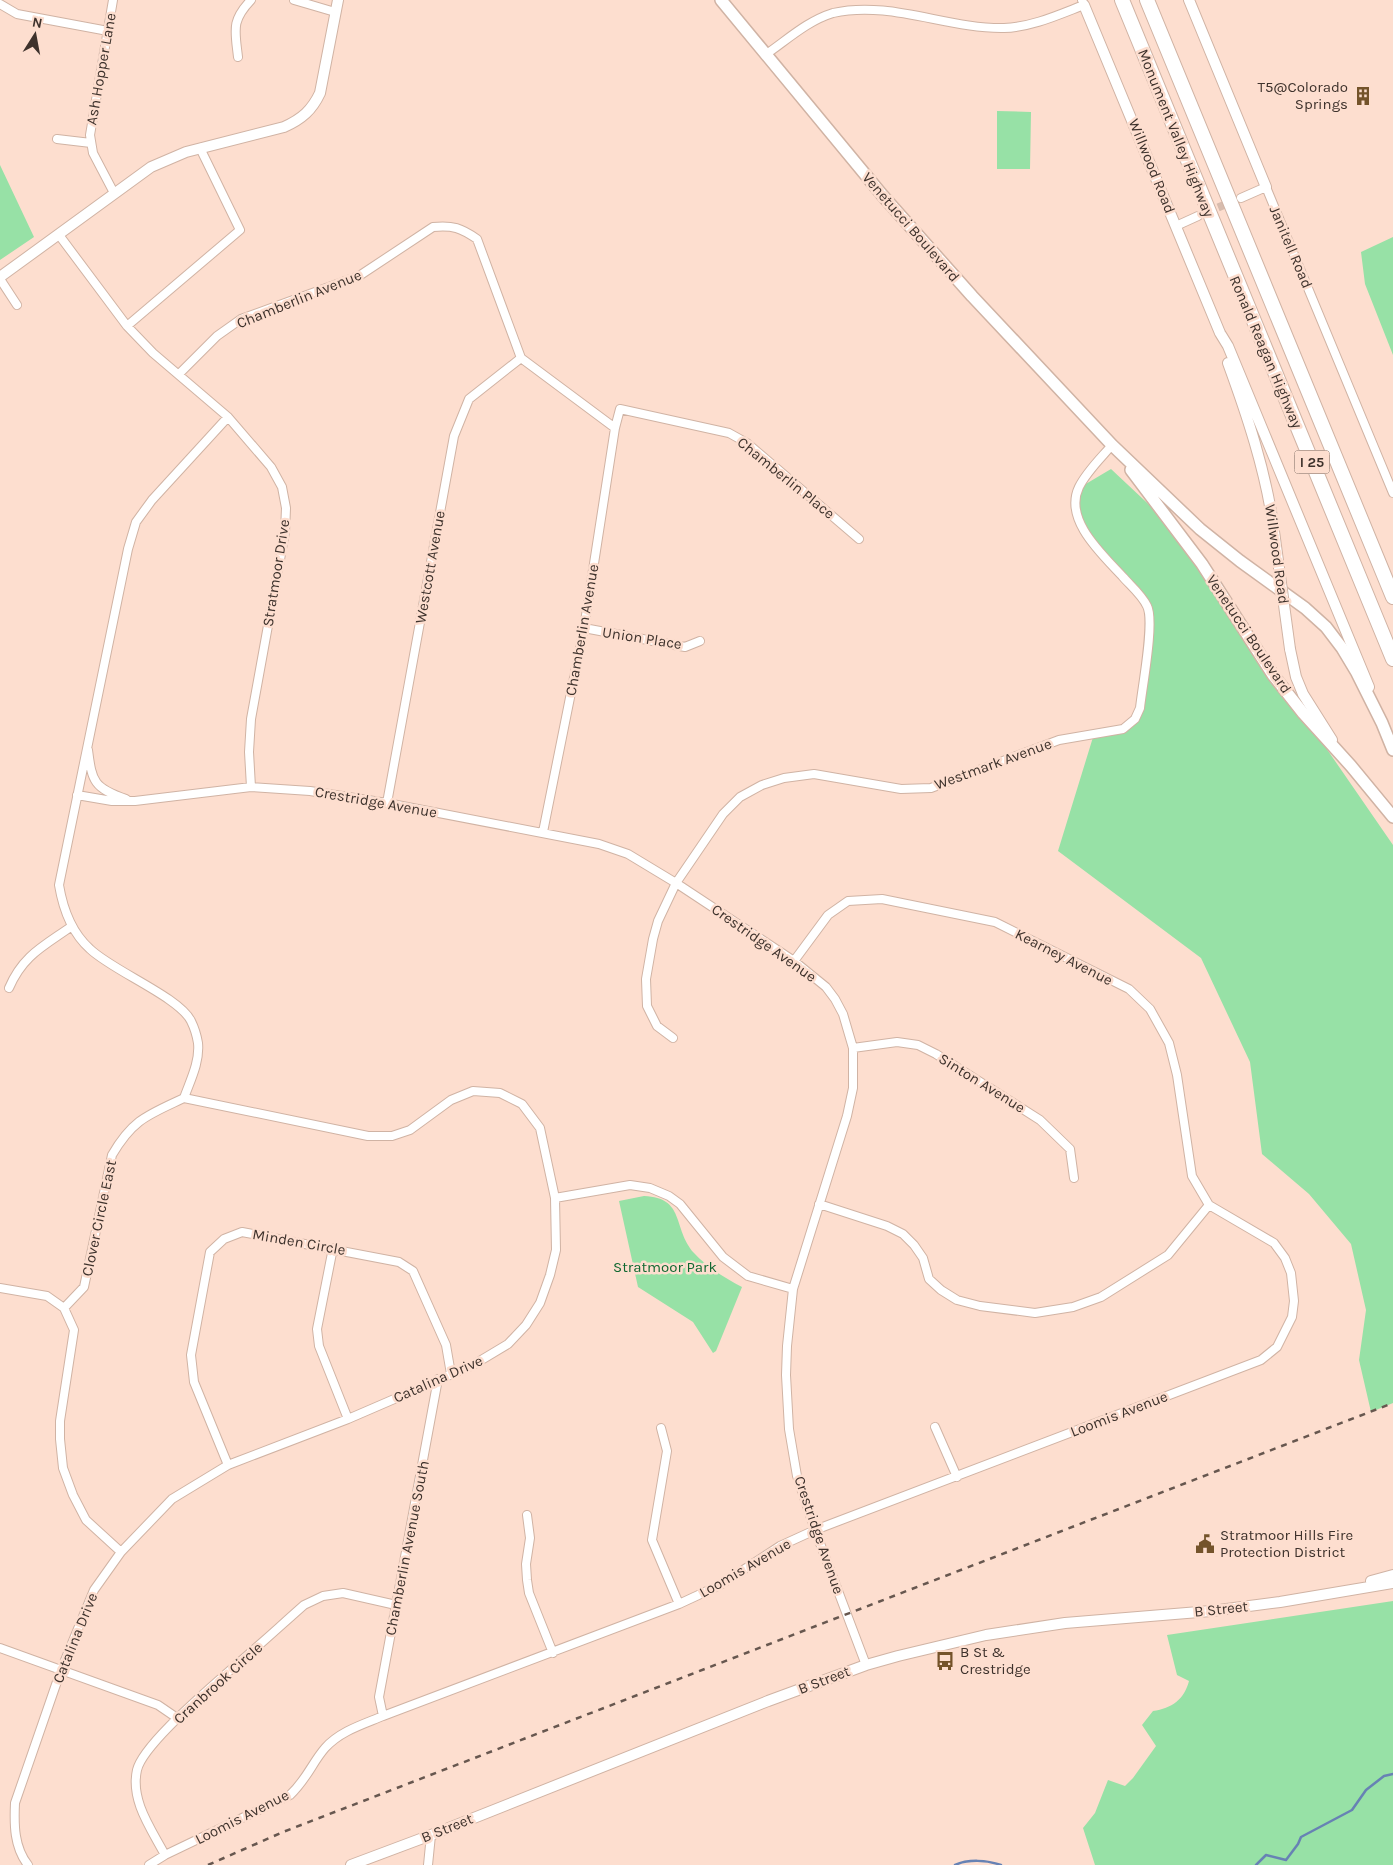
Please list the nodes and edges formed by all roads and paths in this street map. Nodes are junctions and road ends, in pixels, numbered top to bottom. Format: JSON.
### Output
{"nodes":[{"id":1,"x":113,"y":0,"type":"edge"},
{"id":2,"x":251,"y":0,"type":"edge"},
{"id":3,"x":294,"y":0,"type":"edge"},
{"id":4,"x":338,"y":0,"type":"edge"},
{"id":5,"x":721,"y":0,"type":"edge"},
{"id":6,"x":1122,"y":0,"type":"edge"},
{"id":7,"x":1147,"y":0,"type":"edge"},
{"id":8,"x":1189,"y":0,"type":"edge"},
{"id":9,"x":1083,"y":2,"type":"edge"},
{"id":10,"x":0,"y":4,"type":"edge"},
{"id":11,"x":335,"y":12,"type":"junction"},
{"id":12,"x":108,"y":31,"type":"junction"},
{"id":13,"x":765,"y":55,"type":"junction"},
{"id":14,"x":238,"y":57,"type":"dead end"},
{"id":15,"x":57,"y":140,"type":"dead end"},
{"id":16,"x":91,"y":143,"type":"junction"},
{"id":17,"x":200,"y":148,"type":"junction"},
{"id":18,"x":1266,"y":187,"type":"junction"},
{"id":19,"x":114,"y":193,"type":"junction"},
{"id":20,"x":1241,"y":198,"type":"tunnel mouth"},
{"id":21,"x":1198,"y":216,"type":"tunnel mouth"},
{"id":22,"x":1238,"y":223,"type":"joint"},
{"id":23,"x":1176,"y":226,"type":"junction"},
{"id":24,"x":59,"y":235,"type":"junction"},
{"id":25,"x":1230,"y":266,"type":"joint"},
{"id":26,"x":0,"y":278,"type":"edge"},
{"id":27,"x":17,"y":305,"type":"dead end"},
{"id":28,"x":126,"y":326,"type":"junction"},
{"id":29,"x":1220,"y":333,"type":"junction"},
{"id":30,"x":521,"y":358,"type":"junction"},
{"id":31,"x":179,"y":374,"type":"junction"},
{"id":32,"x":620,"y":409,"type":"joint"},
{"id":33,"x":228,"y":417,"type":"junction"},
{"id":34,"x":615,"y":428,"type":"junction"},
{"id":35,"x":1112,"y":445,"type":"junction"},
{"id":36,"x":1393,"y":493,"type":"edge"},
{"id":37,"x":859,"y":539,"type":"dead end"},
{"id":38,"x":1393,"y":597,"type":"edge"},
{"id":39,"x":584,"y":628,"type":"junction"},
{"id":40,"x":700,"y":641,"type":"dead end"},
{"id":41,"x":1393,"y":659,"type":"edge"},
{"id":42,"x":1382,"y":723,"type":"junction"},
{"id":43,"x":87,"y":744,"type":"junction"},
{"id":44,"x":1393,"y":750,"type":"edge"},
{"id":45,"x":1351,"y":766,"type":"junction"},
{"id":46,"x":251,"y":787,"type":"junction"},
{"id":47,"x":77,"y":796,"type":"junction"},
{"id":48,"x":135,"y":802,"type":"junction"},
{"id":49,"x":387,"y":803,"type":"junction"},
{"id":50,"x":1393,"y":818,"type":"edge"},
{"id":51,"x":543,"y":832,"type":"junction"},
{"id":52,"x":676,"y":883,"type":"junction"},
{"id":53,"x":72,"y":926,"type":"junction"},
{"id":54,"x":794,"y":961,"type":"junction"},
{"id":55,"x":9,"y":988,"type":"dead end"},
{"id":56,"x":673,"y":1038,"type":"dead end"},
{"id":57,"x":853,"y":1048,"type":"junction"},
{"id":58,"x":184,"y":1098,"type":"junction"},
{"id":59,"x":1074,"y":1178,"type":"dead end"},
{"id":60,"x":556,"y":1198,"type":"junction"},
{"id":61,"x":819,"y":1204,"type":"junction"},
{"id":62,"x":1209,"y":1205,"type":"junction"},
{"id":63,"x":333,"y":1248,"type":"junction"},
{"id":64,"x":0,"y":1288,"type":"edge"},
{"id":65,"x":793,"y":1290,"type":"junction"},
{"id":66,"x":64,"y":1308,"type":"junction"},
{"id":67,"x":451,"y":1374,"type":"junction"},
{"id":68,"x":438,"y":1380,"type":"junction"},
{"id":69,"x":348,"y":1419,"type":"junction"},
{"id":70,"x":935,"y":1427,"type":"dead end"},
{"id":71,"x":661,"y":1428,"type":"dead end"},
{"id":72,"x":228,"y":1466,"type":"junction"},
{"id":73,"x":957,"y":1477,"type":"junction"},
{"id":74,"x":527,"y":1515,"type":"dead end"},
{"id":75,"x":815,"y":1530,"type":"junction"},
{"id":76,"x":121,"y":1552,"type":"junction"},
{"id":77,"x":1393,"y":1575,"type":"edge"},
{"id":78,"x":1393,"y":1583,"type":"edge"},
{"id":79,"x":1324,"y":1595,"type":"junction"},
{"id":80,"x":679,"y":1604,"type":"junction"},
{"id":81,"x":396,"y":1605,"type":"junction"},
{"id":82,"x":0,"y":1648,"type":"edge"},
{"id":83,"x":553,"y":1653,"type":"junction"},
{"id":84,"x":866,"y":1664,"type":"junction"},
{"id":85,"x":61,"y":1670,"type":"junction"},
{"id":86,"x":383,"y":1716,"type":"junction"},
{"id":87,"x":177,"y":1718,"type":"junction"},
{"id":88,"x":431,"y":1835,"type":"junction"},
{"id":89,"x":165,"y":1855,"type":"junction"},
{"id":90,"x":28,"y":1865,"type":"edge"},
{"id":91,"x":149,"y":1865,"type":"edge"},
{"id":92,"x":351,"y":1865,"type":"edge"},
{"id":93,"x":428,"y":1865,"type":"edge"}],
"edges":[{"from":1,"to":12,"type":"street","name":"Ash Hopper Lane"},
{"from":2,"to":14,"type":"street"},
{"from":3,"to":11,"type":"street"},
{"from":4,"to":11,"type":"main road"},
{"from":5,"to":13,"type":"main road","name":"Venetucci Boulevard"},
{"from":6,"to":25,"type":"highway","name":"Monument Valley Highway","number":"I 25"},
{"from":7,"to":22,"type":"highway","name":"Monument Valley Highway","number":"I 25"},
{"from":8,"to":18,"type":"main road","name":"Janitell Road"},
{"from":9,"to":13,"type":"street"},
{"from":9,"to":23,"type":"main road","name":"Willwood Road"},
{"from":10,"to":12,"type":"street"},
{"from":11,"to":17,"type":"main road"},
{"from":12,"to":16,"type":"street","name":"Ash Hopper Lane"},
{"from":13,"to":35,"type":"main road","name":"Venetucci Boulevard"},
{"from":15,"to":16,"type":"street"},
{"from":16,"to":19,"type":"street","name":"Ash Hopper Lane"},
{"from":17,"to":19,"type":"main road"},
{"from":17,"to":28,"type":"street"},
{"from":18,"to":20,"type":"street"},
{"from":18,"to":36,"type":"street","name":"Janitell Road"},
{"from":19,"to":24,"type":"main road"},
{"from":21,"to":23,"type":"street"},
{"from":22,"to":38,"type":"highway","name":"Ronald Reagan Highway","number":"I 25"},
{"from":23,"to":29,"type":"main road","name":"Willwood Road"},
{"from":24,"to":26,"type":"main road"},
{"from":24,"to":28,"type":"street","name":"Stratmoor Drive"},
{"from":25,"to":41,"type":"highway","name":"Ronald Reagan Highway","number":"I 25"},
{"from":26,"to":27,"type":"street"},
{"from":28,"to":31,"type":"street","name":"Stratmoor Drive"},
{"from":29,"to":42,"type":"main road","name":"Willwood Road"},
{"from":29,"to":45,"type":"main road","name":"Willwood Road","bridge":true},
{"from":30,"to":31,"type":"street","name":"Chamberlin Avenue"},
{"from":30,"to":34,"type":"street"},
{"from":30,"to":49,"type":"street","name":"Westcott Avenue"},
{"from":31,"to":33,"type":"street","name":"Stratmoor Drive"},
{"from":32,"to":34,"type":"street","name":"Chamberlin Avenue"},
{"from":32,"to":37,"type":"street","name":"Chamberlin Place"},
{"from":33,"to":43,"type":"street","name":"Crestridge Avenue"},
{"from":33,"to":46,"type":"street","name":"Stratmoor Drive"},
{"from":34,"to":39,"type":"street","name":"Chamberlin Avenue"},
{"from":35,"to":42,"type":"main road","name":"Venetucci Boulevard"},
{"from":35,"to":45,"type":"main road","name":"Venetucci Boulevard"},
{"from":35,"to":52,"type":"street","name":"Westmark Avenue"},
{"from":39,"to":40,"type":"street","name":"Union Place"},
{"from":39,"to":51,"type":"street","name":"Chamberlin Avenue"},
{"from":42,"to":44,"type":"main road","name":"Venetucci Boulevard"},
{"from":43,"to":47,"type":"street","name":"Crestridge Avenue"},
{"from":43,"to":48,"type":"street","name":"Crestridge Avenue"},
{"from":45,"to":50,"type":"main road","name":"Venetucci Boulevard"},
{"from":46,"to":48,"type":"street","name":"Crestridge Avenue"},
{"from":46,"to":49,"type":"street","name":"Crestridge Avenue"},
{"from":47,"to":48,"type":"street","name":"Crestridge Avenue"},
{"from":47,"to":53,"type":"street"},
{"from":49,"to":51,"type":"street","name":"Crestridge Avenue"},
{"from":51,"to":52,"type":"street","name":"Crestridge Avenue"},
{"from":52,"to":54,"type":"street","name":"Crestridge Avenue"},
{"from":52,"to":56,"type":"street","name":"Westmark Avenue"},
{"from":53,"to":55,"type":"street"},
{"from":53,"to":58,"type":"street"},
{"from":54,"to":57,"type":"street","name":"Crestridge Avenue"},
{"from":54,"to":62,"type":"street","name":"Kearney Avenue"},
{"from":57,"to":59,"type":"street","name":"Sinton Avenue"},
{"from":57,"to":61,"type":"street","name":"Crestridge Avenue"},
{"from":58,"to":60,"type":"street","name":"Catalina Drive"},
{"from":58,"to":66,"type":"street","name":"Clover Circle East"},
{"from":60,"to":65,"type":"street"},
{"from":60,"to":67,"type":"street","name":"Catalina Drive"},
{"from":61,"to":62,"type":"street"},
{"from":61,"to":65,"type":"street","name":"Crestridge Avenue"},
{"from":62,"to":73,"type":"street","name":"Loomis Avenue"},
{"from":63,"to":67,"type":"street","name":"Minden Circle"},
{"from":63,"to":69,"type":"street"},
{"from":63,"to":72,"type":"street","name":"Minden Circle"},
{"from":64,"to":66,"type":"street"},
{"from":65,"to":75,"type":"street","name":"Crestridge Avenue"},
{"from":66,"to":76,"type":"street"},
{"from":67,"to":68,"type":"street","name":"Catalina Drive"},
{"from":68,"to":69,"type":"street","name":"Catalina Drive"},
{"from":68,"to":81,"type":"street","name":"Chamberlin Avenue South"},
{"from":69,"to":72,"type":"street","name":"Catalina Drive"},
{"from":70,"to":73,"type":"street"},
{"from":71,"to":80,"type":"street"},
{"from":72,"to":76,"type":"street","name":"Catalina Drive"},
{"from":73,"to":75,"type":"street","name":"Loomis Avenue"},
{"from":74,"to":83,"type":"street"},
{"from":75,"to":80,"type":"street","name":"Loomis Avenue"},
{"from":75,"to":84,"type":"street","name":"Crestridge Avenue"},
{"from":76,"to":85,"type":"street","name":"Catalina Drive"},
{"from":77,"to":79,"type":"main road","name":"B Street"},
{"from":78,"to":79,"type":"main road","name":"B Street"},
{"from":79,"to":84,"type":"main road","name":"B Street"},
{"from":80,"to":83,"type":"street","name":"Loomis Avenue"},
{"from":81,"to":86,"type":"street","name":"Chamberlin Avenue South"},
{"from":81,"to":87,"type":"street","name":"Cranbrook Circle"},
{"from":82,"to":85,"type":"street"},
{"from":83,"to":86,"type":"street","name":"Loomis Avenue"},
{"from":84,"to":88,"type":"main road","name":"B Street"},
{"from":85,"to":87,"type":"street"},
{"from":85,"to":90,"type":"street","name":"Catalina Drive"},
{"from":86,"to":89,"type":"street","name":"Loomis Avenue"},
{"from":87,"to":89,"type":"street","name":"Cranbrook Circle"},
{"from":88,"to":92,"type":"main road","name":"B Street"},
{"from":88,"to":93,"type":"street"},
{"from":89,"to":91,"type":"street","name":"Loomis Avenue"}]}
